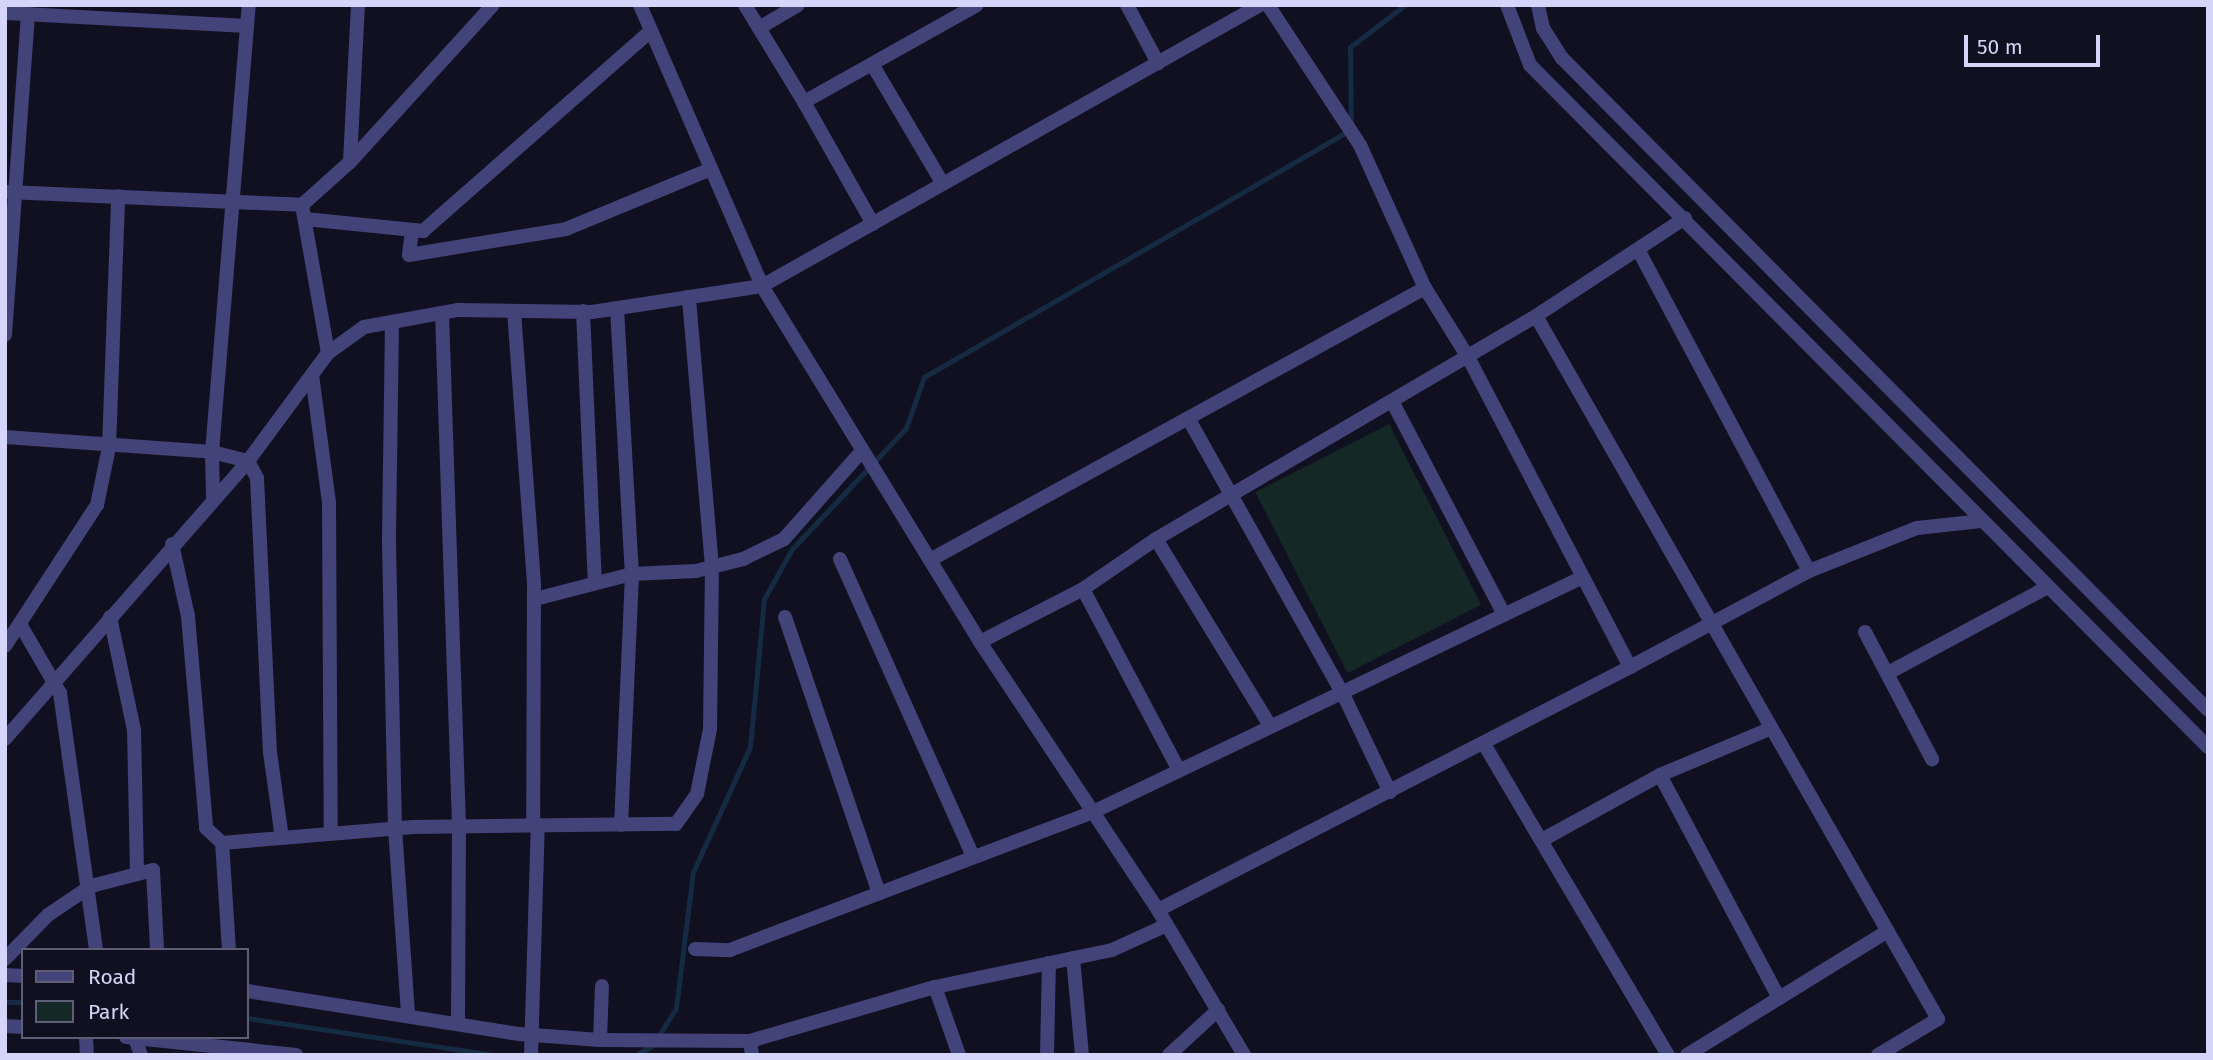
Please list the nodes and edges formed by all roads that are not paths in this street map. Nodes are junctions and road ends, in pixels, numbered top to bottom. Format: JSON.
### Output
{"nodes":[{"id":1,"x":249,"y":5,"type":"edge"},
{"id":2,"x":358,"y":5,"type":"edge"},
{"id":3,"x":493,"y":5,"type":"edge"},
{"id":4,"x":640,"y":5,"type":"edge"},
{"id":5,"x":745,"y":5,"type":"edge"},
{"id":6,"x":798,"y":5,"type":"edge"},
{"id":7,"x":977,"y":5,"type":"edge"},
{"id":8,"x":1128,"y":5,"type":"edge"},
{"id":9,"x":1260,"y":5,"type":"edge"},
{"id":10,"x":1268,"y":5,"type":"edge"},
{"id":11,"x":1507,"y":5,"type":"edge"},
{"id":12,"x":1538,"y":5,"type":"edge"},
{"id":13,"x":1243,"y":9,"type":"edge"},
{"id":14,"x":64,"y":10,"type":"edge"},
{"id":15,"x":5,"y":13,"type":"edge"},
{"id":16,"x":28,"y":14,"type":"junction"},
{"id":17,"x":247,"y":26,"type":"junction"},
{"id":18,"x":759,"y":28,"type":"junction"},
{"id":19,"x":651,"y":31,"type":"junction"},
{"id":20,"x":1158,"y":63,"type":"junction"},
{"id":21,"x":872,"y":64,"type":"junction"},
{"id":22,"x":804,"y":102,"type":"junction"},
{"id":23,"x":350,"y":162,"type":"junction"},
{"id":24,"x":711,"y":169,"type":"junction"},
{"id":25,"x":943,"y":184,"type":"junction"},
{"id":26,"x":10,"y":192,"type":"edge"},
{"id":27,"x":118,"y":196,"type":"junction"},
{"id":28,"x":233,"y":201,"type":"junction"},
{"id":29,"x":303,"y":212,"type":"junction"},
{"id":30,"x":1685,"y":218,"type":"junction"},
{"id":31,"x":873,"y":224,"type":"junction"},
{"id":32,"x":412,"y":230,"type":"junction"},
{"id":33,"x":1639,"y":251,"type":"junction"},
{"id":34,"x":762,"y":286,"type":"junction"},
{"id":35,"x":1425,"y":288,"type":"junction"},
{"id":36,"x":689,"y":297,"type":"junction"},
{"id":37,"x":617,"y":308,"type":"junction"},
{"id":38,"x":514,"y":311,"type":"junction"},
{"id":39,"x":583,"y":312,"type":"junction"},
{"id":40,"x":442,"y":313,"type":"junction"},
{"id":41,"x":1536,"y":316,"type":"junction"},
{"id":42,"x":392,"y":322,"type":"junction"},
{"id":43,"x":5,"y":335,"type":"edge"},
{"id":44,"x":328,"y":353,"type":"junction"},
{"id":45,"x":1468,"y":357,"type":"junction"},
{"id":46,"x":312,"y":375,"type":"junction"},
{"id":47,"x":1392,"y":401,"type":"junction"},
{"id":48,"x":1188,"y":418,"type":"junction"},
{"id":49,"x":5,"y":437,"type":"edge"},
{"id":50,"x":109,"y":447,"type":"junction"},
{"id":51,"x":212,"y":452,"type":"junction"},
{"id":52,"x":864,"y":456,"type":"junction"},
{"id":53,"x":247,"y":461,"type":"junction"},
{"id":54,"x":1232,"y":495,"type":"junction"},
{"id":55,"x":213,"y":496,"type":"junction"},
{"id":56,"x":1981,"y":521,"type":"junction"},
{"id":57,"x":1156,"y":539,"type":"junction"},
{"id":58,"x":172,"y":544,"type":"junction"},
{"id":59,"x":840,"y":559,"type":"dead end"},
{"id":60,"x":930,"y":560,"type":"junction"},
{"id":61,"x":712,"y":567,"type":"junction"},
{"id":62,"x":1809,"y":571,"type":"junction"},
{"id":63,"x":632,"y":575,"type":"junction"},
{"id":64,"x":1583,"y":577,"type":"junction"},
{"id":65,"x":595,"y":583,"type":"junction"},
{"id":66,"x":2048,"y":587,"type":"junction"},
{"id":67,"x":1083,"y":589,"type":"junction"},
{"id":68,"x":535,"y":598,"type":"junction"},
{"id":69,"x":1504,"y":614,"type":"junction"},
{"id":70,"x":110,"y":617,"type":"junction"},
{"id":71,"x":785,"y":617,"type":"dead end"},
{"id":72,"x":1712,"y":623,"type":"junction"},
{"id":73,"x":20,"y":624,"type":"junction"},
{"id":74,"x":1865,"y":632,"type":"dead end"},
{"id":75,"x":980,"y":642,"type":"junction"},
{"id":76,"x":5,"y":646,"type":"edge"},
{"id":77,"x":1630,"y":667,"type":"junction"},
{"id":78,"x":1888,"y":673,"type":"junction"},
{"id":79,"x":55,"y":681,"type":"junction"},
{"id":80,"x":1342,"y":692,"type":"junction"},
{"id":81,"x":2208,"y":710,"type":"edge"},
{"id":82,"x":1270,"y":726,"type":"junction"},
{"id":83,"x":1772,"y":728,"type":"junction"},
{"id":84,"x":5,"y":739,"type":"edge"},
{"id":85,"x":1483,"y":744,"type":"junction"},
{"id":86,"x":2208,"y":747,"type":"edge"},
{"id":87,"x":1932,"y":759,"type":"dead end"},
{"id":88,"x":1179,"y":770,"type":"junction"},
{"id":89,"x":1660,"y":775,"type":"junction"},
{"id":90,"x":1390,"y":792,"type":"junction"},
{"id":91,"x":1093,"y":812,"type":"junction"},
{"id":92,"x":536,"y":825,"type":"junction"},
{"id":93,"x":621,"y":825,"type":"junction"},
{"id":94,"x":459,"y":826,"type":"junction"},
{"id":95,"x":396,"y":828,"type":"junction"},
{"id":96,"x":331,"y":834,"type":"junction"},
{"id":97,"x":282,"y":838,"type":"junction"},
{"id":98,"x":1542,"y":840,"type":"junction"},
{"id":99,"x":222,"y":843,"type":"junction"},
{"id":100,"x":973,"y":857,"type":"junction"},
{"id":101,"x":137,"y":874,"type":"junction"},
{"id":102,"x":91,"y":886,"type":"junction"},
{"id":103,"x":879,"y":892,"type":"junction"},
{"id":104,"x":1158,"y":910,"type":"junction"},
{"id":105,"x":1167,"y":925,"type":"junction"},
{"id":106,"x":1888,"y":932,"type":"junction"},
{"id":107,"x":96,"y":948,"type":"edge"},
{"id":108,"x":156,"y":948,"type":"edge"},
{"id":109,"x":229,"y":948,"type":"edge"},
{"id":110,"x":695,"y":949,"type":"dead end"},
{"id":111,"x":1073,"y":958,"type":"junction"},
{"id":112,"x":5,"y":959,"type":"edge"},
{"id":113,"x":1049,"y":963,"type":"junction"},
{"id":114,"x":602,"y":986,"type":"dead end"},
{"id":115,"x":935,"y":986,"type":"junction"},
{"id":116,"x":248,"y":991,"type":"edge"},
{"id":117,"x":1779,"y":998,"type":"junction"},
{"id":118,"x":1218,"y":1010,"type":"junction"},
{"id":119,"x":408,"y":1016,"type":"junction"},
{"id":120,"x":458,"y":1024,"type":"junction"},
{"id":121,"x":532,"y":1035,"type":"junction"},
{"id":122,"x":146,"y":1039,"type":"edge"},
{"id":123,"x":600,"y":1040,"type":"junction"},
{"id":124,"x":222,"y":1046,"type":"edge"},
{"id":125,"x":751,"y":1048,"type":"edge"},
{"id":126,"x":277,"y":1054,"type":"edge"},
{"id":127,"x":296,"y":1055,"type":"edge"},
{"id":128,"x":531,"y":1055,"type":"edge"},
{"id":129,"x":959,"y":1055,"type":"edge"},
{"id":130,"x":1047,"y":1055,"type":"edge"},
{"id":131,"x":1082,"y":1055,"type":"edge"},
{"id":132,"x":1169,"y":1055,"type":"edge"},
{"id":133,"x":1244,"y":1055,"type":"edge"},
{"id":134,"x":1668,"y":1055,"type":"edge"},
{"id":135,"x":1687,"y":1055,"type":"edge"},
{"id":136,"x":1878,"y":1055,"type":"edge"}],
"edges":[{"from":1,"to":17,"type":"street"},
{"from":2,"to":23,"type":"street"},
{"from":3,"to":23,"type":"street"},
{"from":4,"to":19,"type":"street"},
{"from":5,"to":18,"type":"street"},
{"from":6,"to":18,"type":"street"},
{"from":7,"to":21,"type":"street"},
{"from":8,"to":20,"type":"street"},
{"from":9,"to":13,"type":"street"},
{"from":10,"to":35,"type":"street"},
{"from":11,"to":30,"type":"street"},
{"from":12,"to":81,"type":"street"},
{"from":13,"to":20,"type":"street"},
{"from":14,"to":16,"type":"street"},
{"from":14,"to":17,"type":"street"},
{"from":15,"to":16,"type":"street"},
{"from":16,"to":26,"type":"street"},
{"from":17,"to":28,"type":"street"},
{"from":18,"to":22,"type":"street"},
{"from":19,"to":24,"type":"street"},
{"from":19,"to":32,"type":"street"},
{"from":20,"to":25,"type":"street"},
{"from":21,"to":22,"type":"street"},
{"from":21,"to":25,"type":"street"},
{"from":22,"to":31,"type":"street"},
{"from":23,"to":29,"type":"street"},
{"from":24,"to":32,"type":"street"},
{"from":24,"to":34,"type":"street"},
{"from":25,"to":31,"type":"street"},
{"from":26,"to":27,"type":"street"},
{"from":26,"to":43,"type":"street"},
{"from":27,"to":28,"type":"street"},
{"from":27,"to":50,"type":"street"},
{"from":28,"to":29,"type":"street"},
{"from":28,"to":51,"type":"street"},
{"from":29,"to":32,"type":"street"},
{"from":29,"to":44,"type":"street"},
{"from":30,"to":33,"type":"street"},
{"from":30,"to":56,"type":"street"},
{"from":31,"to":34,"type":"street"},
{"from":33,"to":41,"type":"street"},
{"from":33,"to":62,"type":"street"},
{"from":34,"to":36,"type":"street"},
{"from":34,"to":52,"type":"street"},
{"from":35,"to":45,"type":"street"},
{"from":35,"to":48,"type":"street"},
{"from":36,"to":37,"type":"street"},
{"from":36,"to":61,"type":"street"},
{"from":37,"to":39,"type":"street"},
{"from":37,"to":63,"type":"street"},
{"from":38,"to":39,"type":"street"},
{"from":38,"to":40,"type":"street"},
{"from":38,"to":68,"type":"street"},
{"from":39,"to":65,"type":"street"},
{"from":40,"to":42,"type":"street"},
{"from":40,"to":94,"type":"street"},
{"from":41,"to":45,"type":"street"},
{"from":41,"to":72,"type":"street"},
{"from":42,"to":44,"type":"street"},
{"from":42,"to":95,"type":"street"},
{"from":44,"to":46,"type":"street"},
{"from":45,"to":47,"type":"street"},
{"from":45,"to":64,"type":"street"},
{"from":46,"to":53,"type":"street"},
{"from":46,"to":96,"type":"street"},
{"from":47,"to":54,"type":"street"},
{"from":47,"to":69,"type":"street"},
{"from":48,"to":54,"type":"street"},
{"from":48,"to":60,"type":"street"},
{"from":49,"to":50,"type":"street"},
{"from":50,"to":51,"type":"street"},
{"from":50,"to":73,"type":"street"},
{"from":51,"to":53,"type":"street"},
{"from":51,"to":55,"type":"street"},
{"from":52,"to":60,"type":"street"},
{"from":52,"to":61,"type":"street"},
{"from":53,"to":55,"type":"street"},
{"from":53,"to":97,"type":"street"},
{"from":54,"to":57,"type":"street"},
{"from":54,"to":80,"type":"street"},
{"from":55,"to":58,"type":"street"},
{"from":56,"to":62,"type":"street"},
{"from":56,"to":66,"type":"street"},
{"from":57,"to":67,"type":"street"},
{"from":57,"to":82,"type":"street"},
{"from":58,"to":70,"type":"street"},
{"from":58,"to":99,"type":"street"},
{"from":59,"to":100,"type":"street"},
{"from":60,"to":75,"type":"street"},
{"from":61,"to":63,"type":"street"},
{"from":61,"to":93,"type":"street"},
{"from":62,"to":72,"type":"street"},
{"from":63,"to":65,"type":"street"},
{"from":63,"to":93,"type":"street"},
{"from":64,"to":69,"type":"street"},
{"from":64,"to":77,"type":"street"},
{"from":65,"to":68,"type":"street"},
{"from":66,"to":78,"type":"street"},
{"from":66,"to":86,"type":"street"},
{"from":67,"to":75,"type":"street"},
{"from":67,"to":88,"type":"street"},
{"from":68,"to":92,"type":"street"},
{"from":69,"to":80,"type":"street"},
{"from":70,"to":79,"type":"street"},
{"from":70,"to":101,"type":"street"},
{"from":71,"to":103,"type":"street"},
{"from":72,"to":77,"type":"street"},
{"from":72,"to":83,"type":"street"},
{"from":73,"to":76,"type":"street"},
{"from":73,"to":79,"type":"street"},
{"from":74,"to":78,"type":"street"},
{"from":75,"to":91,"type":"street"},
{"from":77,"to":85,"type":"street"},
{"from":78,"to":87,"type":"street"},
{"from":79,"to":84,"type":"street"},
{"from":79,"to":102,"type":"street"},
{"from":80,"to":82,"type":"street"},
{"from":80,"to":90,"type":"street"},
{"from":82,"to":88,"type":"street"},
{"from":83,"to":89,"type":"street"},
{"from":83,"to":106,"type":"street"},
{"from":85,"to":90,"type":"street"},
{"from":85,"to":98,"type":"street"},
{"from":88,"to":91,"type":"street"},
{"from":89,"to":98,"type":"street"},
{"from":89,"to":117,"type":"street"},
{"from":90,"to":104,"type":"street"},
{"from":91,"to":100,"type":"street"},
{"from":91,"to":104,"type":"street"},
{"from":92,"to":93,"type":"street"},
{"from":92,"to":94,"type":"street"},
{"from":92,"to":121,"type":"street"},
{"from":94,"to":95,"type":"street"},
{"from":94,"to":120,"type":"street"},
{"from":95,"to":96,"type":"street"},
{"from":95,"to":119,"type":"street"},
{"from":96,"to":97,"type":"street"},
{"from":97,"to":99,"type":"street"},
{"from":98,"to":134,"type":"street"},
{"from":99,"to":109,"type":"street"},
{"from":100,"to":103,"type":"street"},
{"from":101,"to":102,"type":"street"},
{"from":101,"to":108,"type":"street"},
{"from":102,"to":107,"type":"street"},
{"from":102,"to":112,"type":"street"},
{"from":103,"to":110,"type":"street"},
{"from":104,"to":105,"type":"street"},
{"from":105,"to":111,"type":"street"},
{"from":105,"to":118,"type":"street"},
{"from":106,"to":117,"type":"street"},
{"from":106,"to":136,"type":"street"},
{"from":111,"to":113,"type":"street"},
{"from":111,"to":131,"type":"street"},
{"from":113,"to":115,"type":"street"},
{"from":113,"to":130,"type":"street"},
{"from":114,"to":123,"type":"street"},
{"from":115,"to":125,"type":"street"},
{"from":115,"to":129,"type":"street"},
{"from":116,"to":119,"type":"street"},
{"from":117,"to":135,"type":"street"},
{"from":118,"to":132,"type":"street"},
{"from":118,"to":133,"type":"street"},
{"from":119,"to":120,"type":"street"},
{"from":120,"to":121,"type":"street"},
{"from":121,"to":123,"type":"street"},
{"from":121,"to":128,"type":"street"},
{"from":122,"to":124,"type":"street"},
{"from":123,"to":125,"type":"street"},
{"from":124,"to":126,"type":"street"},
{"from":126,"to":127,"type":"street"}]}
